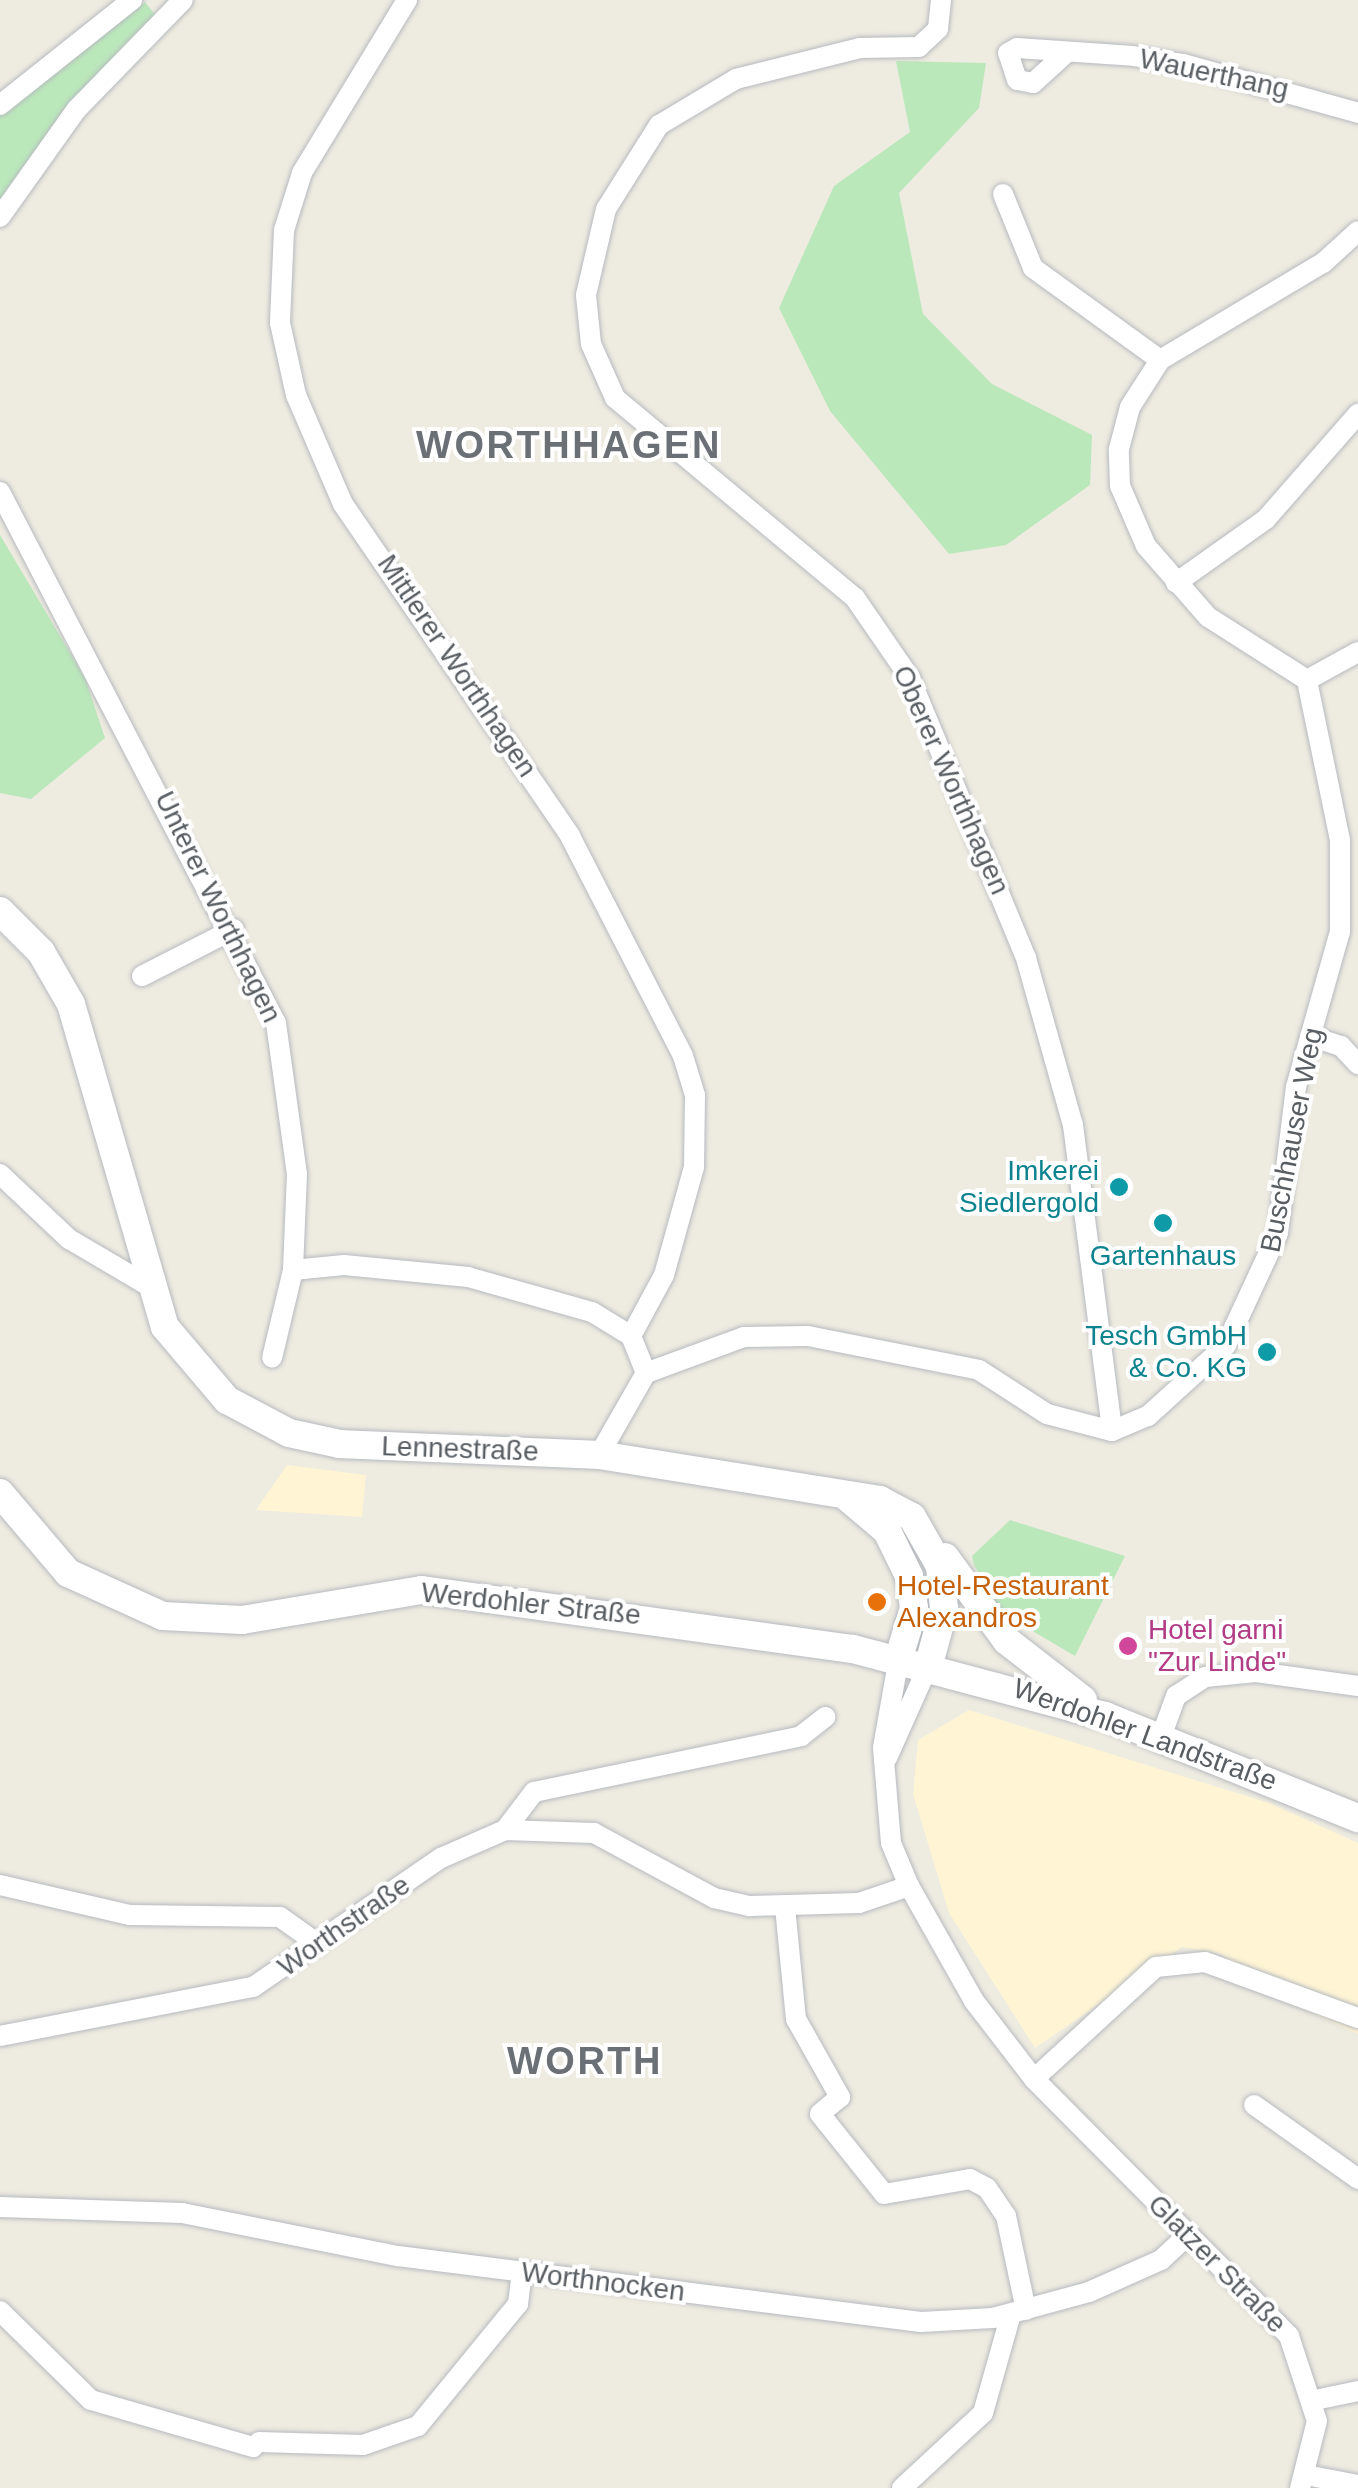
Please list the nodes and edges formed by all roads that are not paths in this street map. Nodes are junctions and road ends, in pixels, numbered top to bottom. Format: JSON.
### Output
{"nodes":[{"id":1,"x":132,"y":0,"type":"edge"},
{"id":2,"x":183,"y":0,"type":"edge"},
{"id":3,"x":407,"y":0,"type":"edge"},
{"id":4,"x":942,"y":0,"type":"edge"},
{"id":5,"x":1067,"y":52,"type":"dead end"},
{"id":6,"x":0,"y":104,"type":"edge"},
{"id":7,"x":1358,"y":112,"type":"edge"},
{"id":8,"x":1003,"y":194,"type":"dead end"},
{"id":9,"x":0,"y":217,"type":"edge"},
{"id":10,"x":1358,"y":231,"type":"edge"},
{"id":11,"x":1160,"y":360,"type":"junction"},
{"id":12,"x":1358,"y":414,"type":"edge"},
{"id":13,"x":0,"y":492,"type":"edge"},
{"id":14,"x":1176,"y":583,"type":"junction"},
{"id":15,"x":1358,"y":652,"type":"edge"},
{"id":16,"x":1307,"y":680,"type":"junction"},
{"id":17,"x":0,"y":911,"type":"edge"},
{"id":18,"x":234,"y":929,"type":"junction"},
{"id":19,"x":142,"y":976,"type":"dead end"},
{"id":20,"x":1310,"y":1036,"type":"junction"},
{"id":21,"x":1358,"y":1064,"type":"edge"},
{"id":22,"x":0,"y":1174,"type":"edge"},
{"id":23,"x":293,"y":1270,"type":"junction"},
{"id":24,"x":147,"y":1285,"type":"junction"},
{"id":25,"x":631,"y":1336,"type":"junction"},
{"id":26,"x":272,"y":1358,"type":"dead end"},
{"id":27,"x":646,"y":1373,"type":"junction"},
{"id":28,"x":1112,"y":1431,"type":"junction"},
{"id":29,"x":599,"y":1455,"type":"junction"},
{"id":30,"x":832,"y":1491,"type":"junction"},
{"id":31,"x":0,"y":1494,"type":"edge"},
{"id":32,"x":912,"y":1517,"type":"junction"},
{"id":33,"x":899,"y":1657,"type":"junction"},
{"id":34,"x":929,"y":1664,"type":"junction"},
{"id":35,"x":1358,"y":1686,"type":"edge"},
{"id":36,"x":1105,"y":1716,"type":"junction"},
{"id":37,"x":825,"y":1717,"type":"dead end"},
{"id":38,"x":1161,"y":1737,"type":"junction"},
{"id":39,"x":885,"y":1765,"type":"junction"},
{"id":40,"x":1358,"y":1818,"type":"edge"},
{"id":41,"x":505,"y":1830,"type":"junction"},
{"id":42,"x":0,"y":1885,"type":"edge"},
{"id":43,"x":909,"y":1886,"type":"junction"},
{"id":44,"x":785,"y":1907,"type":"junction"},
{"id":45,"x":318,"y":1944,"type":"junction"},
{"id":46,"x":1358,"y":2018,"type":"edge"},
{"id":47,"x":0,"y":2036,"type":"edge"},
{"id":48,"x":1034,"y":2079,"type":"junction"},
{"id":49,"x":1254,"y":2105,"type":"dead end"},
{"id":50,"x":1358,"y":2178,"type":"edge"},
{"id":51,"x":0,"y":2207,"type":"edge"},
{"id":52,"x":1190,"y":2234,"type":"junction"},
{"id":53,"x":522,"y":2272,"type":"junction"},
{"id":54,"x":0,"y":2311,"type":"edge"},
{"id":55,"x":1019,"y":2312,"type":"junction"},
{"id":56,"x":1358,"y":2391,"type":"edge"},
{"id":57,"x":1315,"y":2400,"type":"junction"},
{"id":58,"x":1303,"y":2481,"type":"edge"},
{"id":59,"x":1358,"y":2485,"type":"edge"},
{"id":60,"x":902,"y":2488,"type":"edge"}],
"edges":[{"from":1,"to":6,"type":"street"},
{"from":2,"to":9,"type":"street"},
{"from":3,"to":25,"type":"street","name":"Mittlerer Worthhagen"},
{"from":4,"to":28,"type":"street","name":"Oberer Worthhagen"},
{"from":5,"to":7,"type":"street","name":"Wauerthang"},
{"from":8,"to":11,"type":"street"},
{"from":10,"to":11,"type":"street"},
{"from":11,"to":14,"type":"street"},
{"from":12,"to":14,"type":"street"},
{"from":13,"to":18,"type":"street","name":"Unterer Worthhagen"},
{"from":14,"to":16,"type":"street"},
{"from":15,"to":16,"type":"street"},
{"from":16,"to":20,"type":"street","name":"Buschhauser Weg"},
{"from":17,"to":24,"type":"main road","name":"Lennestraße"},
{"from":18,"to":19,"type":"street"},
{"from":18,"to":23,"type":"street","name":"Unterer Worthhagen"},
{"from":20,"to":21,"type":"street"},
{"from":20,"to":28,"type":"street","name":"Buschhauser Weg"},
{"from":22,"to":24,"type":"street"},
{"from":23,"to":25,"type":"street"},
{"from":23,"to":26,"type":"street","name":"Unterer Worthhagen"},
{"from":24,"to":29,"type":"main road","name":"Lennestraße"},
{"from":25,"to":27,"type":"street"},
{"from":27,"to":28,"type":"street"},
{"from":27,"to":29,"type":"street"},
{"from":29,"to":30,"type":"main road","name":"Lennestraße"},
{"from":30,"to":32,"type":"main road","name":"Lennestraße"},
{"from":30,"to":33,"type":"main road","name":"Lennestraße"},
{"from":31,"to":33,"type":"main road","name":"Werdohler Straße"},
{"from":32,"to":34,"type":"main road"},
{"from":32,"to":36,"type":"main road"},
{"from":33,"to":34,"type":"main road","name":"Werdohler Straße"},
{"from":33,"to":39,"type":"street","name":"Glatzer Straße"},
{"from":34,"to":36,"type":"main road","name":"Werdohler Landstraße"},
{"from":34,"to":39,"type":"street","name":"Glatzer Straße"},
{"from":35,"to":38,"type":"street"},
{"from":36,"to":38,"type":"main road","name":"Werdohler Landstraße"},
{"from":37,"to":41,"type":"street","name":"Worthstraße"},
{"from":38,"to":40,"type":"main road","name":"Werdohler Landstraße"},
{"from":39,"to":43,"type":"street","name":"Glatzer Straße"},
{"from":41,"to":44,"type":"street","name":"Worthstraße"},
{"from":41,"to":45,"type":"street","name":"Worthstraße"},
{"from":42,"to":45,"type":"street"},
{"from":43,"to":44,"type":"street","name":"Worthstraße"},
{"from":43,"to":48,"type":"street","name":"Glatzer Straße"},
{"from":44,"to":55,"type":"street"},
{"from":45,"to":47,"type":"street","name":"Worthstraße"},
{"from":46,"to":48,"type":"street"},
{"from":48,"to":52,"type":"street","name":"Glatzer Straße"},
{"from":49,"to":50,"type":"street"},
{"from":51,"to":53,"type":"street","name":"Worthnocken"},
{"from":52,"to":55,"type":"street","name":"Worthnocken"},
{"from":52,"to":57,"type":"street","name":"Glatzer Straße"},
{"from":53,"to":54,"type":"street"},
{"from":53,"to":55,"type":"street","name":"Worthnocken"},
{"from":55,"to":60,"type":"street"},
{"from":56,"to":57,"type":"street"},
{"from":57,"to":58,"type":"street"},
{"from":58,"to":59,"type":"street"}]}
